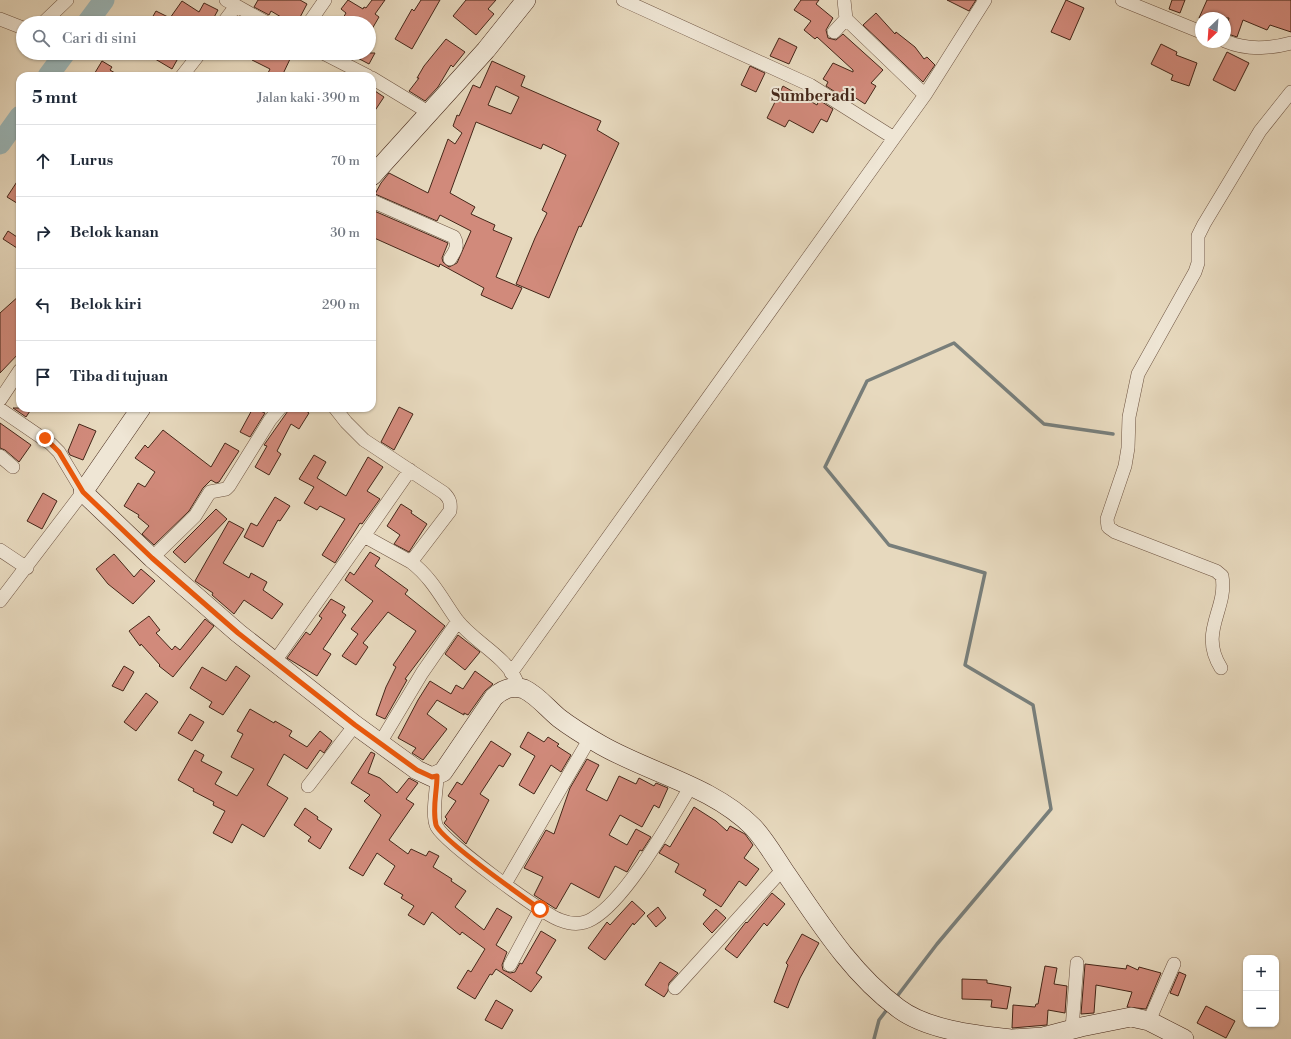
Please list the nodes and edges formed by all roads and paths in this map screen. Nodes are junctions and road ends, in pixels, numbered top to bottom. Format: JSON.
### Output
{"nodes":[{"id":1,"x":67,"y":0,"type":"edge"},
{"id":2,"x":325,"y":0,"type":"edge"},
{"id":3,"x":526,"y":0,"type":"edge"},
{"id":4,"x":623,"y":0,"type":"edge"},
{"id":5,"x":844,"y":0,"type":"edge"},
{"id":6,"x":985,"y":0,"type":"edge"},
{"id":7,"x":1122,"y":0,"type":"edge"},
{"id":8,"x":231,"y":3,"type":"edge"},
{"id":9,"x":50,"y":16,"type":"edge"},
{"id":10,"x":226,"y":16,"type":"edge"},
{"id":11,"x":254,"y":16,"type":"edge"},
{"id":12,"x":314,"y":16,"type":"edge"},
{"id":13,"x":0,"y":19,"type":"edge"},
{"id":14,"x":846,"y":19,"type":"junction"},
{"id":15,"x":16,"y":25,"type":"edge"},
{"id":16,"x":1195,"y":30,"type":"edge"},
{"id":17,"x":834,"y":32,"type":"dead end"},
{"id":18,"x":1291,"y":43,"type":"edge"},
{"id":19,"x":1231,"y":44,"type":"edge"},
{"id":20,"x":195,"y":60,"type":"edge"},
{"id":21,"x":336,"y":60,"type":"edge"},
{"id":22,"x":185,"y":72,"type":"edge"},
{"id":23,"x":358,"y":72,"type":"edge"},
{"id":24,"x":376,"y":80,"type":"edge"},
{"id":25,"x":1291,"y":92,"type":"edge"},
{"id":26,"x":925,"y":94,"type":"junction"},
{"id":27,"x":428,"y":112,"type":"junction"},
{"id":28,"x":894,"y":138,"type":"junction"},
{"id":29,"x":376,"y":171,"type":"edge"},
{"id":30,"x":376,"y":203,"type":"edge"},
{"id":31,"x":450,"y":259,"type":"dead end"},
{"id":32,"x":16,"y":376,"type":"edge"},
{"id":33,"x":0,"y":400,"type":"edge"},
{"id":34,"x":0,"y":409,"type":"edge"},
{"id":35,"x":138,"y":412,"type":"edge"},
{"id":36,"x":277,"y":412,"type":"edge"},
{"id":37,"x":338,"y":412,"type":"edge"},
{"id":38,"x":0,"y":456,"type":"edge"},
{"id":39,"x":13,"y":467,"type":"dead end"},
{"id":40,"x":410,"y":470,"type":"junction"},
{"id":41,"x":83,"y":492,"type":"junction"},
{"id":42,"x":364,"y":536,"type":"junction"},
{"id":43,"x":0,"y":550,"type":"edge"},
{"id":44,"x":152,"y":558,"type":"junction"},
{"id":45,"x":411,"y":562,"type":"junction"},
{"id":46,"x":27,"y":568,"type":"junction"},
{"id":47,"x":0,"y":601,"type":"edge"},
{"id":48,"x":458,"y":621,"type":"junction"},
{"id":49,"x":275,"y":661,"type":"junction"},
{"id":50,"x":1221,"y":668,"type":"dead end"},
{"id":51,"x":514,"y":680,"type":"junction"},
{"id":52,"x":355,"y":725,"type":"junction"},
{"id":53,"x":590,"y":738,"type":"junction"},
{"id":54,"x":380,"y":743,"type":"junction"},
{"id":55,"x":437,"y":776,"type":"junction"},
{"id":56,"x":308,"y":786,"type":"dead end"},
{"id":57,"x":691,"y":786,"type":"junction"},
{"id":58,"x":783,"y":869,"type":"junction"},
{"id":59,"x":505,"y":884,"type":"junction"},
{"id":60,"x":540,"y":909,"type":"junction"},
{"id":61,"x":1077,"y":963,"type":"dead end"},
{"id":62,"x":1174,"y":964,"type":"dead end"},
{"id":63,"x":510,"y":965,"type":"dead end"},
{"id":64,"x":675,"y":988,"type":"dead end"},
{"id":65,"x":1149,"y":1021,"type":"junction"},
{"id":66,"x":1072,"y":1029,"type":"junction"},
{"id":67,"x":1011,"y":1039,"type":"edge"},
{"id":68,"x":1184,"y":1039,"type":"edge"}],
"edges":[{"from":1,"to":9,"type":"street"},
{"from":2,"to":12,"type":"street"},
{"from":3,"to":27,"type":"street"},
{"from":4,"to":28,"type":"street"},
{"from":5,"to":14,"type":"street"},
{"from":6,"to":26,"type":"street"},
{"from":7,"to":16,"type":"street"},
{"from":8,"to":10,"type":"street"},
{"from":8,"to":11,"type":"street"},
{"from":13,"to":15,"type":"street"},
{"from":14,"to":17,"type":"street"},
{"from":14,"to":26,"type":"street"},
{"from":18,"to":19,"type":"street"},
{"from":20,"to":22,"type":"street"},
{"from":21,"to":23,"type":"street"},
{"from":24,"to":27,"type":"street"},
{"from":25,"to":50,"type":"street"},
{"from":26,"to":28,"type":"street"},
{"from":27,"to":29,"type":"street"},
{"from":28,"to":51,"type":"street"},
{"from":30,"to":31,"type":"street"},
{"from":32,"to":33,"type":"street"},
{"from":34,"to":41,"type":"street"},
{"from":35,"to":41,"type":"street"},
{"from":36,"to":44,"type":"street"},
{"from":37,"to":40,"type":"street"},
{"from":38,"to":39,"type":"street"},
{"from":40,"to":42,"type":"street"},
{"from":40,"to":45,"type":"street"},
{"from":41,"to":44,"type":"street"},
{"from":41,"to":46,"type":"street"},
{"from":42,"to":45,"type":"street"},
{"from":42,"to":49,"type":"street"},
{"from":43,"to":46,"type":"street"},
{"from":44,"to":49,"type":"street"},
{"from":45,"to":48,"type":"street"},
{"from":46,"to":47,"type":"street"},
{"from":48,"to":51,"type":"street"},
{"from":48,"to":54,"type":"street"},
{"from":49,"to":52,"type":"street"},
{"from":51,"to":53,"type":"street"},
{"from":51,"to":55,"type":"street"},
{"from":52,"to":54,"type":"street"},
{"from":52,"to":56,"type":"street"},
{"from":53,"to":57,"type":"street"},
{"from":53,"to":59,"type":"street"},
{"from":54,"to":55,"type":"street"},
{"from":55,"to":59,"type":"street"},
{"from":57,"to":58,"type":"street"},
{"from":57,"to":60,"type":"street"},
{"from":58,"to":64,"type":"street"},
{"from":58,"to":67,"type":"street"},
{"from":59,"to":60,"type":"street"},
{"from":60,"to":63,"type":"street"},
{"from":61,"to":66,"type":"street"},
{"from":62,"to":65,"type":"street"},
{"from":65,"to":66,"type":"street"},
{"from":65,"to":68,"type":"street"},
{"from":66,"to":67,"type":"street"}]}
